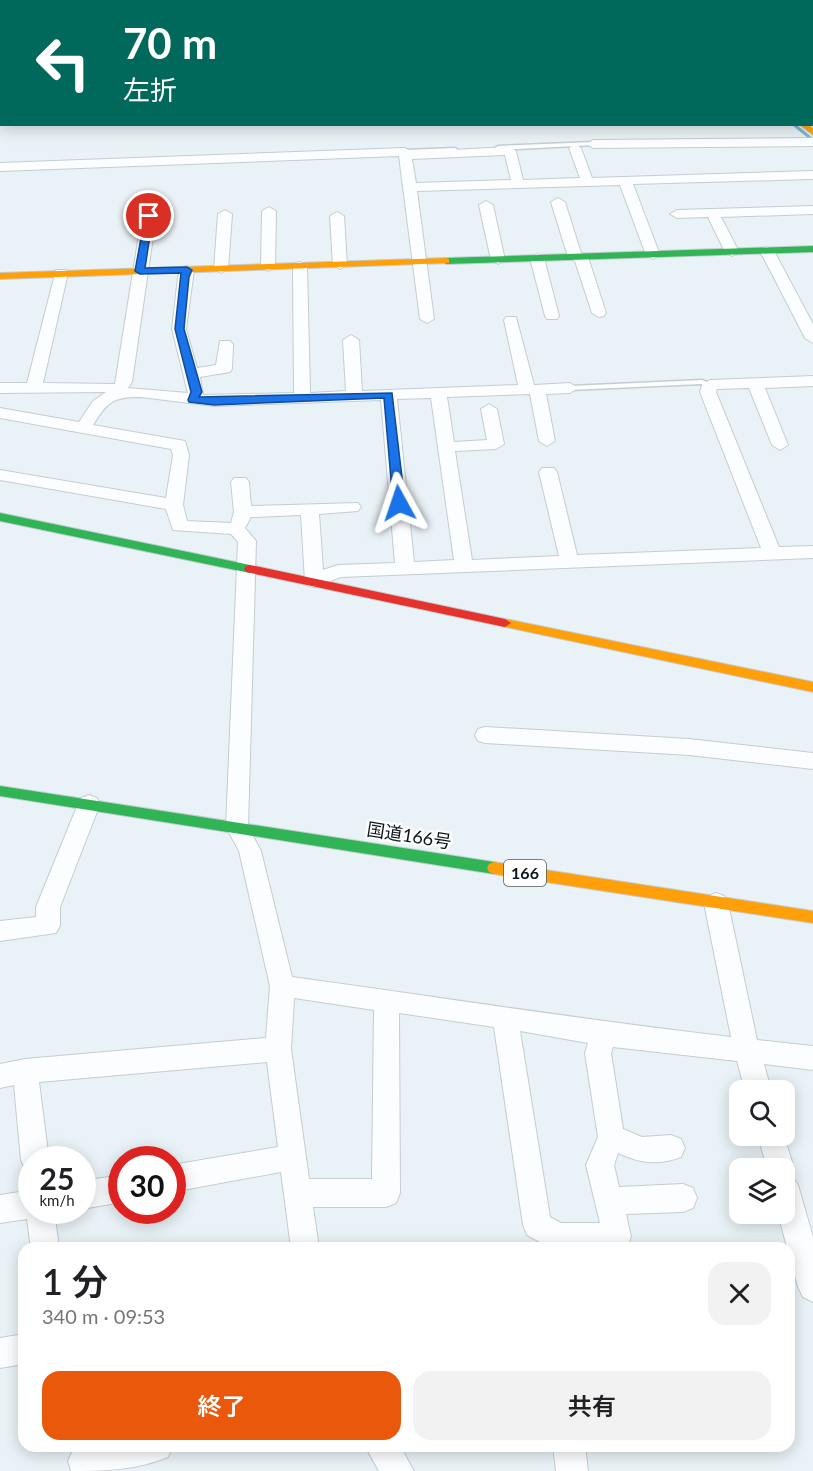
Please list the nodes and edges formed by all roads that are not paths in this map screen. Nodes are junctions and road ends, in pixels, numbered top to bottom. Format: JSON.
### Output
{"nodes":[{"id":1,"x":804,"y":126,"type":"edge"},
{"id":2,"x":611,"y":127,"type":"dead end"},
{"id":3,"x":666,"y":131,"type":"dead end"},
{"id":4,"x":397,"y":136,"type":"dead end"},
{"id":5,"x":812,"y":139,"type":"edge"},
{"id":6,"x":593,"y":144,"type":"joint"},
{"id":7,"x":617,"y":144,"type":"junction"},
{"id":8,"x":672,"y":144,"type":"junction"},
{"id":9,"x":575,"y":148,"type":"dead end"},
{"id":10,"x":404,"y":153,"type":"junction"},
{"id":11,"x":0,"y":167,"type":"edge"},
{"id":12,"x":813,"y":175,"type":"edge"},
{"id":13,"x":625,"y":180,"type":"junction"},
{"id":14,"x":587,"y":182,"type":"junction"},
{"id":15,"x":518,"y":184,"type":"junction"},
{"id":16,"x":411,"y":187,"type":"junction"},
{"id":17,"x":558,"y":202,"type":"dead end"},
{"id":18,"x":486,"y":206,"type":"dead end"},
{"id":19,"x":813,"y":210,"type":"edge"},
{"id":20,"x":269,"y":211,"type":"dead end"},
{"id":21,"x":713,"y":213,"type":"junction"},
{"id":22,"x":225,"y":214,"type":"dead end"},
{"id":23,"x":677,"y":214,"type":"dead end"},
{"id":24,"x":149,"y":216,"type":"dead end"},
{"id":25,"x":337,"y":216,"type":"dead end"},
{"id":26,"x":813,"y":249,"type":"edge"},
{"id":27,"x":767,"y":251,"type":"junction"},
{"id":28,"x":732,"y":252,"type":"junction"},
{"id":29,"x":653,"y":255,"type":"junction"},
{"id":30,"x":578,"y":257,"type":"junction"},
{"id":31,"x":537,"y":258,"type":"junction"},
{"id":32,"x":498,"y":260,"type":"junction"},
{"id":33,"x":420,"y":262,"type":"junction"},
{"id":34,"x":340,"y":265,"type":"junction"},
{"id":35,"x":300,"y":266,"type":"junction"},
{"id":36,"x":268,"y":267,"type":"junction"},
{"id":37,"x":221,"y":269,"type":"junction"},
{"id":38,"x":187,"y":270,"type":"junction"},
{"id":39,"x":140,"y":271,"type":"junction"},
{"id":40,"x":61,"y":273,"type":"junction"},
{"id":41,"x":0,"y":276,"type":"edge"},
{"id":42,"x":599,"y":313,"type":"dead end"},
{"id":43,"x":552,"y":315,"type":"dead end"},
{"id":44,"x":427,"y":319,"type":"dead end"},
{"id":45,"x":511,"y":320,"type":"dead end"},
{"id":46,"x":813,"y":338,"type":"edge"},
{"id":47,"x":351,"y":340,"type":"dead end"},
{"id":48,"x":225,"y":344,"type":"dead end"},
{"id":49,"x":192,"y":373,"type":"junction"},
{"id":50,"x":813,"y":381,"type":"edge"},
{"id":51,"x":754,"y":383,"type":"junction"},
{"id":52,"x":710,"y":385,"type":"junction"},
{"id":53,"x":0,"y":388,"type":"edge"},
{"id":54,"x":34,"y":388,"type":"junction"},
{"id":55,"x":570,"y":388,"type":"joint"},
{"id":56,"x":532,"y":389,"type":"junction"},
{"id":57,"x":118,"y":391,"type":"junction"},
{"id":58,"x":438,"y":393,"type":"junction"},
{"id":59,"x":389,"y":395,"type":"junction"},
{"id":60,"x":354,"y":396,"type":"junction"},
{"id":61,"x":302,"y":398,"type":"junction"},
{"id":62,"x":193,"y":400,"type":"junction"},
{"id":63,"x":489,"y":409,"type":"dead end"},
{"id":64,"x":0,"y":413,"type":"edge"},
{"id":65,"x":83,"y":428,"type":"junction"},
{"id":66,"x":547,"y":441,"type":"dead end"},
{"id":67,"x":780,"y":445,"type":"dead end"},
{"id":68,"x":446,"y":447,"type":"junction"},
{"id":69,"x":548,"y":472,"type":"dead end"},
{"id":70,"x":0,"y":474,"type":"edge"},
{"id":71,"x":240,"y":482,"type":"dead end"},
{"id":72,"x":174,"y":505,"type":"junction"},
{"id":73,"x":352,"y":507,"type":"dead end"},
{"id":74,"x":310,"y":509,"type":"junction"},
{"id":75,"x":0,"y":517,"type":"edge"},
{"id":76,"x":239,"y":520,"type":"junction"},
{"id":77,"x":813,"y":552,"type":"edge"},
{"id":78,"x":772,"y":554,"type":"junction"},
{"id":79,"x":569,"y":561,"type":"junction"},
{"id":80,"x":464,"y":565,"type":"junction"},
{"id":81,"x":245,"y":567,"type":"junction"},
{"id":82,"x":405,"y":568,"type":"junction"},
{"id":83,"x":314,"y":581,"type":"junction"},
{"id":84,"x":813,"y":687,"type":"edge"},
{"id":85,"x":485,"y":735,"type":"dead end"},
{"id":86,"x":813,"y":761,"type":"edge"},
{"id":87,"x":0,"y":791,"type":"edge"},
{"id":88,"x":89,"y":804,"type":"junction"},
{"id":89,"x":237,"y":827,"type":"junction"},
{"id":90,"x":716,"y":903,"type":"junction"},
{"id":91,"x":813,"y":917,"type":"edge"},
{"id":92,"x":0,"y":931,"type":"edge"},
{"id":93,"x":282,"y":986,"type":"junction"},
{"id":94,"x":387,"y":1000,"type":"junction"},
{"id":95,"x":505,"y":1017,"type":"junction"},
{"id":96,"x":603,"y":1034,"type":"junction"},
{"id":97,"x":278,"y":1049,"type":"junction"},
{"id":98,"x":747,"y":1051,"type":"junction"},
{"id":99,"x":813,"y":1058,"type":"edge"},
{"id":100,"x":12,"y":1074,"type":"edge"},
{"id":101,"x":755,"y":1080,"type":"edge"},
{"id":102,"x":611,"y":1137,"type":"junction"},
{"id":103,"x":30,"y":1146,"type":"edge"},
{"id":104,"x":671,"y":1148,"type":"dead end"},
{"id":105,"x":294,"y":1157,"type":"junction"},
{"id":106,"x":186,"y":1176,"type":"edge"},
{"id":107,"x":298,"y":1193,"type":"junction"},
{"id":108,"x":683,"y":1198,"type":"dead end"},
{"id":109,"x":608,"y":1201,"type":"junction"},
{"id":110,"x":18,"y":1206,"type":"edge"},
{"id":111,"x":0,"y":1209,"type":"edge"},
{"id":112,"x":42,"y":1224,"type":"edge"},
{"id":113,"x":795,"y":1224,"type":"edge"},
{"id":114,"x":44,"y":1242,"type":"edge"},
{"id":115,"x":303,"y":1242,"type":"edge"},
{"id":116,"x":618,"y":1242,"type":"edge"},
{"id":117,"x":813,"y":1287,"type":"edge"},
{"id":118,"x":18,"y":1349,"type":"edge"},
{"id":119,"x":0,"y":1353,"type":"edge"},
{"id":120,"x":123,"y":1452,"type":"edge"},
{"id":121,"x":385,"y":1452,"type":"edge"},
{"id":122,"x":570,"y":1452,"type":"edge"},
{"id":123,"x":83,"y":1459,"type":"edge"},
{"id":124,"x":398,"y":1471,"type":"edge"},
{"id":125,"x":572,"y":1471,"type":"edge"}],
"edges":[{"from":1,"to":5,"type":"main road"},
{"from":2,"to":7,"type":"street"},
{"from":3,"to":8,"type":"street"},
{"from":4,"to":10,"type":"street"},
{"from":5,"to":8,"type":"street"},
{"from":6,"to":7,"type":"street"},
{"from":6,"to":10,"type":"lane"},
{"from":7,"to":8,"type":"street"},
{"from":9,"to":14,"type":"street"},
{"from":10,"to":11,"type":"street"},
{"from":10,"to":15,"type":"street"},
{"from":10,"to":16,"type":"street"},
{"from":12,"to":13,"type":"street"},
{"from":13,"to":14,"type":"street"},
{"from":13,"to":29,"type":"street"},
{"from":14,"to":15,"type":"street"},
{"from":15,"to":16,"type":"street"},
{"from":16,"to":33,"type":"street"},
{"from":17,"to":30,"type":"street"},
{"from":18,"to":32,"type":"street"},
{"from":19,"to":21,"type":"street"},
{"from":20,"to":36,"type":"street"},
{"from":21,"to":23,"type":"street"},
{"from":21,"to":28,"type":"street"},
{"from":22,"to":37,"type":"street"},
{"from":24,"to":39,"type":"street"},
{"from":25,"to":34,"type":"street"},
{"from":26,"to":27,"type":"main road"},
{"from":27,"to":28,"type":"main road"},
{"from":27,"to":46,"type":"street"},
{"from":28,"to":29,"type":"main road"},
{"from":29,"to":30,"type":"main road"},
{"from":30,"to":31,"type":"main road"},
{"from":30,"to":42,"type":"street"},
{"from":31,"to":32,"type":"main road"},
{"from":31,"to":43,"type":"street"},
{"from":32,"to":33,"type":"main road"},
{"from":33,"to":34,"type":"main road"},
{"from":33,"to":44,"type":"street"},
{"from":34,"to":35,"type":"main road"},
{"from":35,"to":36,"type":"main road"},
{"from":35,"to":61,"type":"street"},
{"from":36,"to":37,"type":"main road"},
{"from":37,"to":38,"type":"main road"},
{"from":38,"to":39,"type":"main road"},
{"from":38,"to":49,"type":"street"},
{"from":39,"to":40,"type":"main road"},
{"from":39,"to":57,"type":"street"},
{"from":40,"to":41,"type":"main road"},
{"from":40,"to":54,"type":"street"},
{"from":45,"to":56,"type":"street"},
{"from":47,"to":60,"type":"street"},
{"from":48,"to":49,"type":"street"},
{"from":49,"to":62,"type":"street"},
{"from":50,"to":51,"type":"street"},
{"from":51,"to":52,"type":"street"},
{"from":51,"to":67,"type":"street"},
{"from":52,"to":55,"type":"lane"},
{"from":52,"to":78,"type":"street"},
{"from":53,"to":54,"type":"street"},
{"from":54,"to":57,"type":"street"},
{"from":55,"to":56,"type":"street"},
{"from":56,"to":58,"type":"street"},
{"from":56,"to":66,"type":"street"},
{"from":57,"to":62,"type":"street"},
{"from":57,"to":65,"type":"street"},
{"from":58,"to":59,"type":"street"},
{"from":58,"to":68,"type":"street"},
{"from":59,"to":60,"type":"street"},
{"from":59,"to":82,"type":"street"},
{"from":60,"to":61,"type":"street"},
{"from":61,"to":62,"type":"street"},
{"from":63,"to":68,"type":"street"},
{"from":64,"to":65,"type":"street"},
{"from":65,"to":72,"type":"street"},
{"from":68,"to":80,"type":"street"},
{"from":69,"to":79,"type":"street"},
{"from":70,"to":72,"type":"street"},
{"from":71,"to":76,"type":"street"},
{"from":72,"to":76,"type":"street"},
{"from":73,"to":74,"type":"street"},
{"from":74,"to":76,"type":"street"},
{"from":74,"to":83,"type":"street"},
{"from":75,"to":81,"type":"main road"},
{"from":76,"to":81,"type":"street"},
{"from":77,"to":78,"type":"street"},
{"from":78,"to":79,"type":"street"},
{"from":79,"to":80,"type":"street"},
{"from":80,"to":82,"type":"street"},
{"from":81,"to":83,"type":"main road"},
{"from":81,"to":89,"type":"street"},
{"from":82,"to":83,"type":"street"},
{"from":83,"to":84,"type":"main road"},
{"from":85,"to":86,"type":"street"},
{"from":87,"to":88,"type":"main road","name":"国道166号","number":"166"},
{"from":88,"to":89,"type":"main road","name":"国道166号","number":"166"},
{"from":88,"to":92,"type":"street"},
{"from":89,"to":90,"type":"main road","name":"国道166号","number":"166"},
{"from":89,"to":93,"type":"street"},
{"from":90,"to":91,"type":"main road","name":"国道166号","number":"166"},
{"from":90,"to":98,"type":"street"},
{"from":93,"to":94,"type":"street"},
{"from":93,"to":97,"type":"street"},
{"from":94,"to":95,"type":"street"},
{"from":94,"to":107,"type":"street"},
{"from":95,"to":96,"type":"street"},
{"from":95,"to":116,"type":"street"},
{"from":96,"to":98,"type":"street"},
{"from":96,"to":102,"type":"street"},
{"from":97,"to":100,"type":"street"},
{"from":97,"to":105,"type":"street"},
{"from":98,"to":99,"type":"street"},
{"from":98,"to":101,"type":"street"},
{"from":100,"to":103,"type":"street"},
{"from":102,"to":104,"type":"street"},
{"from":102,"to":109,"type":"street"},
{"from":105,"to":106,"type":"street"},
{"from":105,"to":107,"type":"street"},
{"from":107,"to":115,"type":"street"},
{"from":108,"to":109,"type":"street"},
{"from":109,"to":116,"type":"street"},
{"from":110,"to":111,"type":"street"},
{"from":112,"to":114,"type":"street"},
{"from":113,"to":117,"type":"street"},
{"from":118,"to":119,"type":"street"},
{"from":120,"to":123,"type":"street"},
{"from":121,"to":124,"type":"street"},
{"from":122,"to":125,"type":"street"}]}
